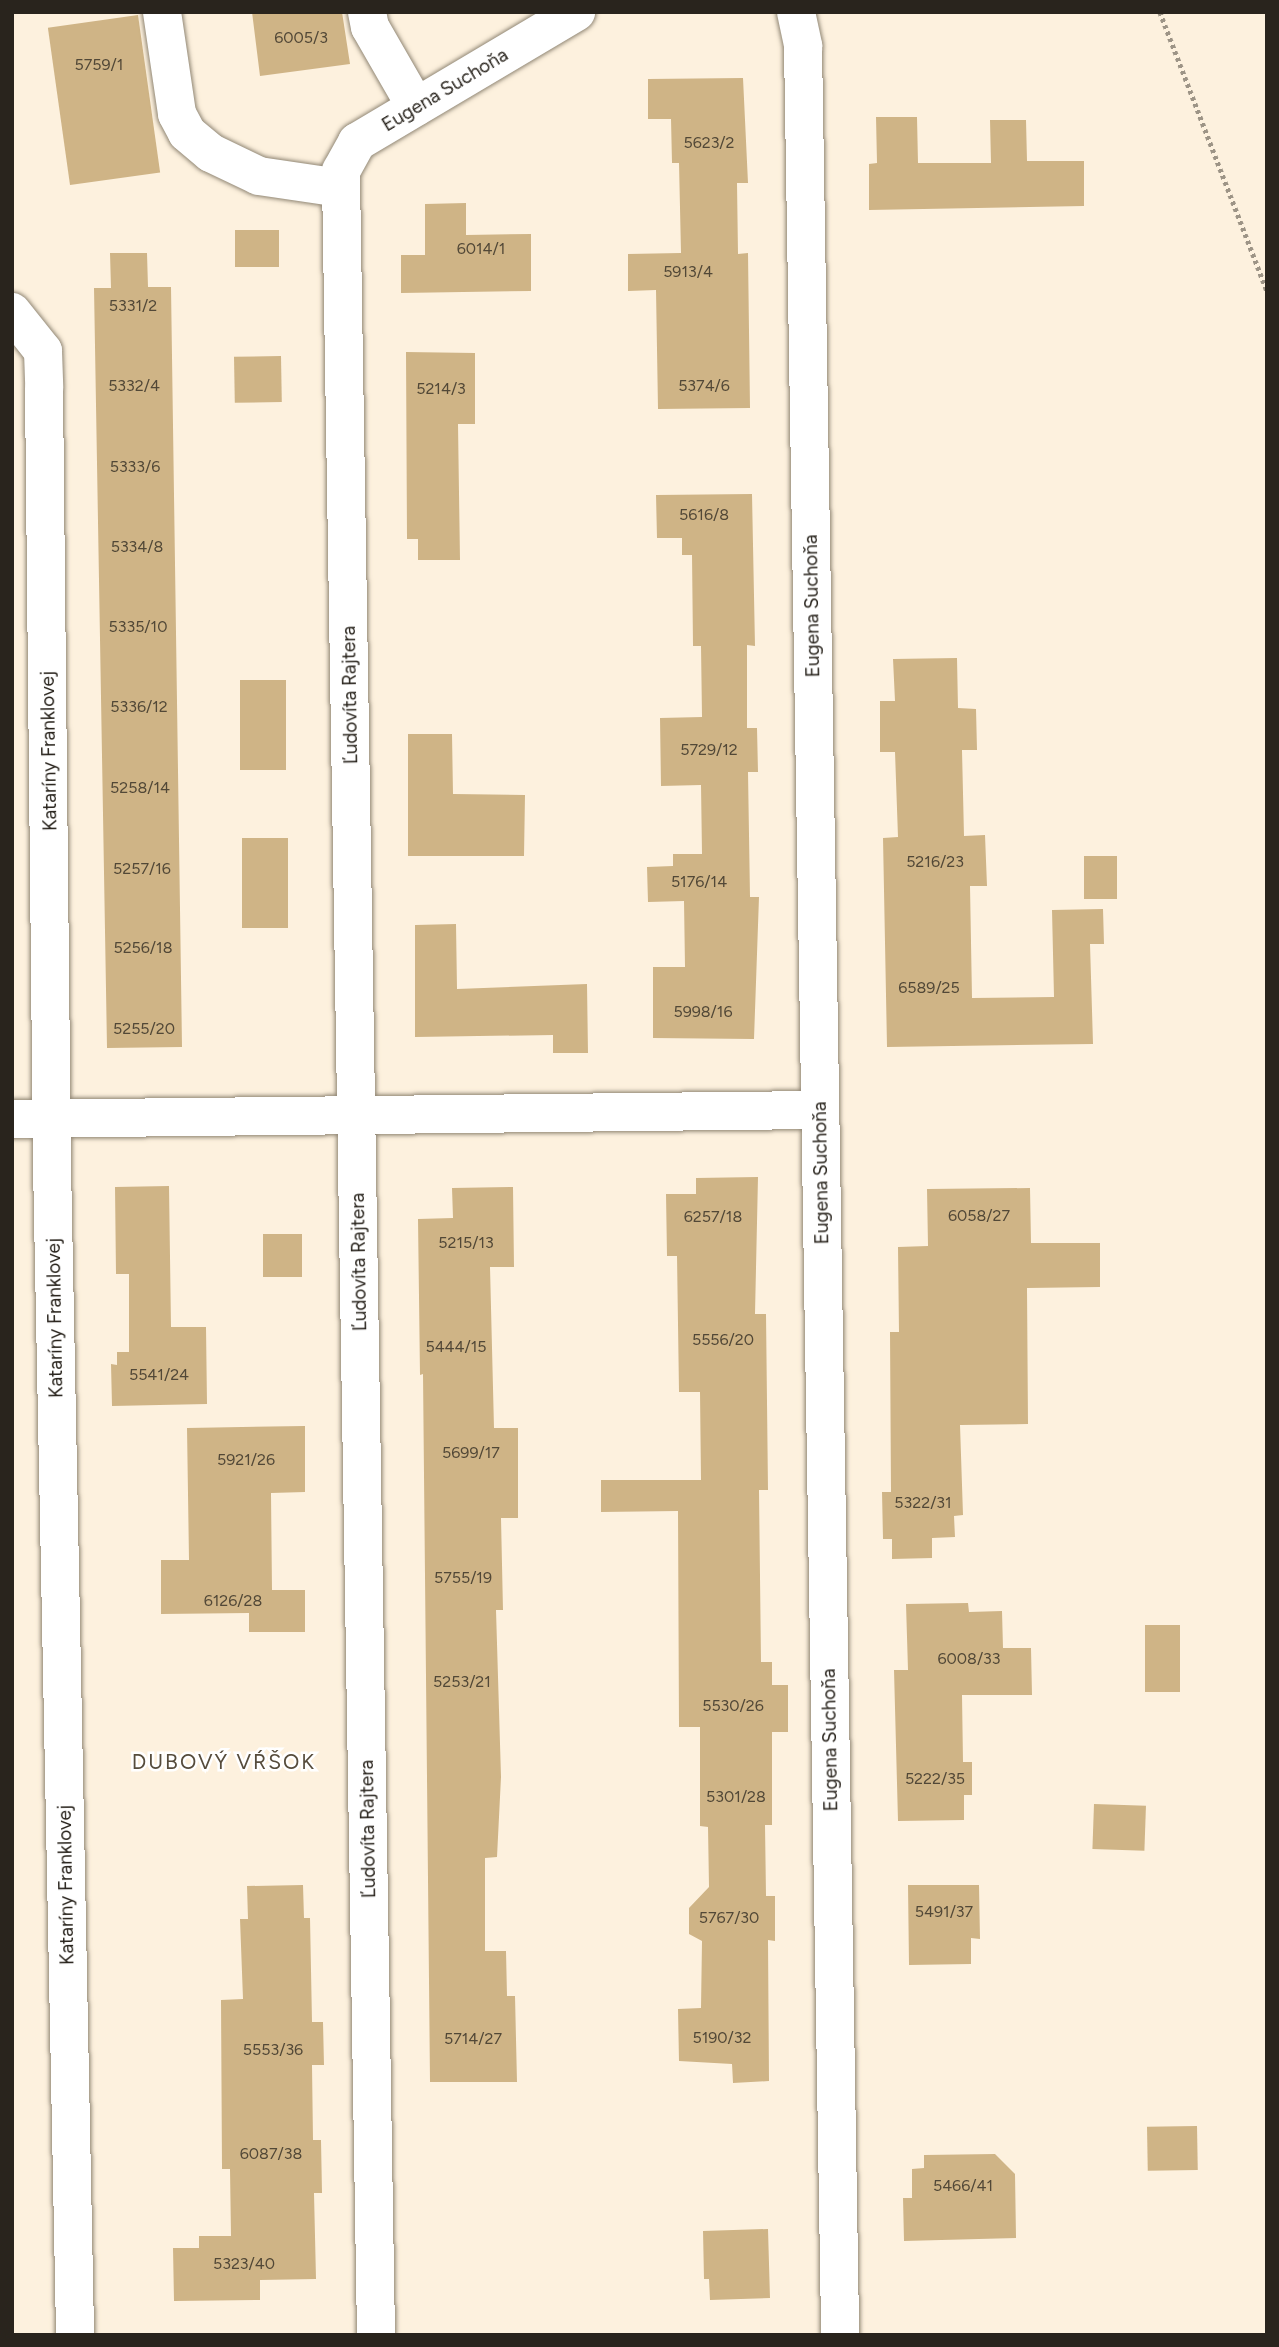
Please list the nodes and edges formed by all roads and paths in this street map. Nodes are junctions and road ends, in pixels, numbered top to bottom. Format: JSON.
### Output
{"nodes":[{"id":1,"x":162,"y":12,"type":"edge"},
{"id":2,"x":367,"y":12,"type":"edge"},
{"id":3,"x":576,"y":12,"type":"edge"},
{"id":4,"x":796,"y":12,"type":"edge"},
{"id":5,"x":1160,"y":12,"type":"edge"},
{"id":6,"x":416,"y":107,"type":"junction"},
{"id":7,"x":340,"y":188,"type":"junction"},
{"id":8,"x":1267,"y":291,"type":"edge"},
{"id":9,"x":12,"y":312,"type":"edge"},
{"id":10,"x":820,"y":1110,"type":"junction"},
{"id":11,"x":357,"y":1116,"type":"junction"},
{"id":12,"x":12,"y":1119,"type":"edge"},
{"id":13,"x":52,"y":1119,"type":"junction"},
{"id":14,"x":75,"y":2335,"type":"edge"},
{"id":15,"x":376,"y":2335,"type":"edge"},
{"id":16,"x":840,"y":2335,"type":"edge"}],
"edges":[{"from":1,"to":7,"type":"street"},
{"from":2,"to":6,"type":"street"},
{"from":3,"to":6,"type":"street","name":"Eugena Suchoňa"},
{"from":4,"to":10,"type":"street","name":"Eugena Suchoňa"},
{"from":5,"to":8,"type":"path"},
{"from":6,"to":7,"type":"street","name":"Eugena Suchoňa"},
{"from":7,"to":11,"type":"street","name":"Ľudovíta Rajtera"},
{"from":9,"to":13,"type":"street","name":"Kataríny Franklovej"},
{"from":10,"to":11,"type":"street"},
{"from":10,"to":16,"type":"street","name":"Eugena Suchoňa"},
{"from":11,"to":13,"type":"street"},
{"from":11,"to":15,"type":"street","name":"Ľudovíta Rajtera"},
{"from":12,"to":13,"type":"street"},
{"from":13,"to":14,"type":"street","name":"Kataríny Franklovej"}]}
